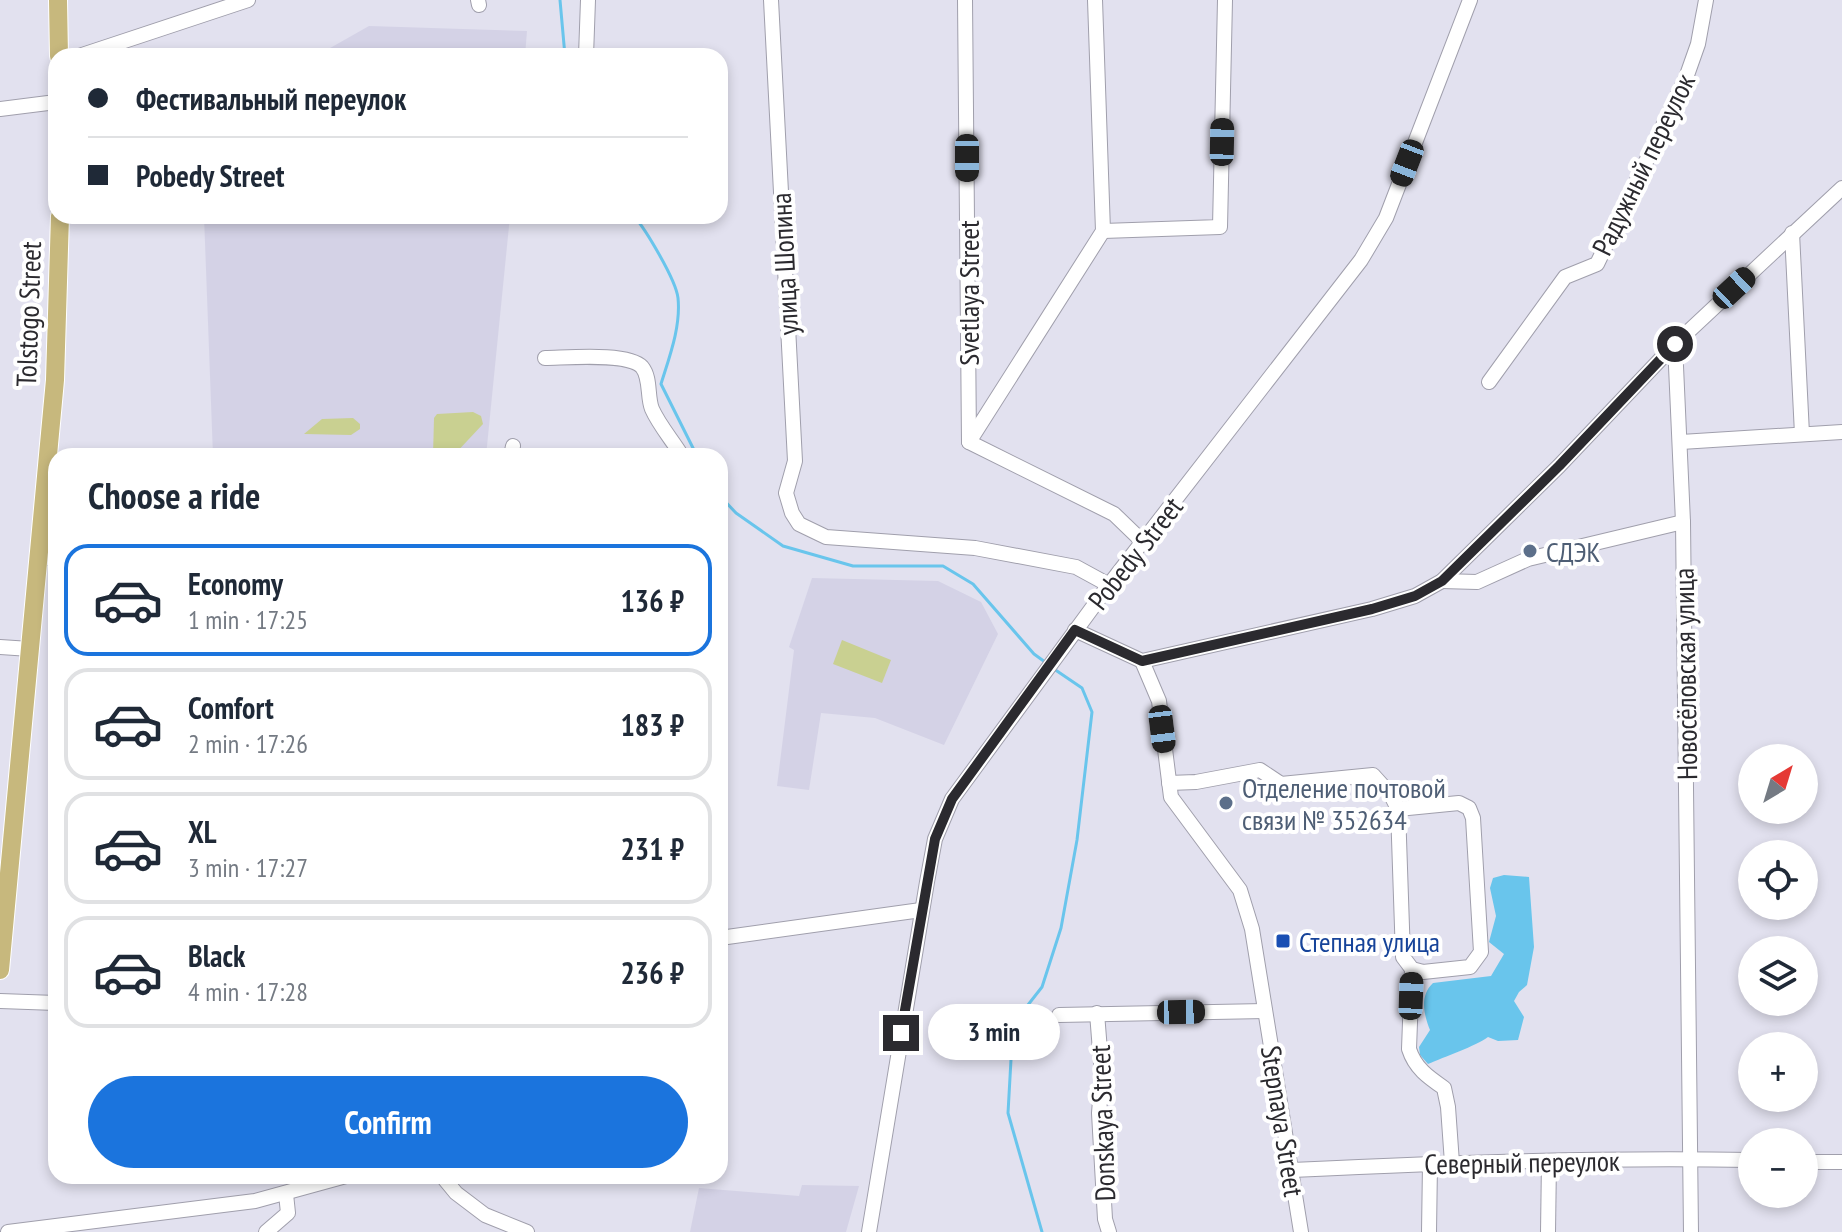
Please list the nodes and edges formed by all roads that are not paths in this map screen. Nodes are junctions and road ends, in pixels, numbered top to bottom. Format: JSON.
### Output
{"nodes":[{"id":1,"x":58,"y":0,"type":"edge"},
{"id":2,"x":248,"y":0,"type":"edge"},
{"id":3,"x":588,"y":0,"type":"edge"},
{"id":4,"x":771,"y":0,"type":"edge"},
{"id":5,"x":965,"y":0,"type":"edge"},
{"id":6,"x":1095,"y":0,"type":"edge"},
{"id":7,"x":1225,"y":0,"type":"edge"},
{"id":8,"x":1470,"y":0,"type":"edge"},
{"id":9,"x":1706,"y":0,"type":"edge"},
{"id":10,"x":59,"y":48,"type":"edge"},
{"id":11,"x":103,"y":48,"type":"edge"},
{"id":12,"x":586,"y":48,"type":"edge"},
{"id":13,"x":48,"y":103,"type":"edge"},
{"id":14,"x":0,"y":109,"type":"edge"},
{"id":15,"x":1842,"y":188,"type":"edge"},
{"id":16,"x":60,"y":224,"type":"edge"},
{"id":17,"x":1103,"y":231,"type":"junction"},
{"id":18,"x":1792,"y":233,"type":"junction"},
{"id":19,"x":1675,"y":344,"type":"junction"},
{"id":20,"x":545,"y":358,"type":"dead end"},
{"id":21,"x":1489,"y":382,"type":"dead end"},
{"id":22,"x":1842,"y":432,"type":"edge"},
{"id":23,"x":1802,"y":434,"type":"junction"},
{"id":24,"x":969,"y":442,"type":"junction"},
{"id":25,"x":1681,"y":442,"type":"junction"},
{"id":26,"x":53,"y":448,"type":"edge"},
{"id":27,"x":677,"y":448,"type":"edge"},
{"id":28,"x":1683,"y":522,"type":"junction"},
{"id":29,"x":1143,"y":542,"type":"junction"},
{"id":30,"x":48,"y":558,"type":"edge"},
{"id":31,"x":1442,"y":581,"type":"junction"},
{"id":32,"x":1109,"y":585,"type":"junction"},
{"id":33,"x":1075,"y":630,"type":"junction"},
{"id":34,"x":0,"y":647,"type":"edge"},
{"id":35,"x":30,"y":649,"type":"junction"},
{"id":36,"x":1142,"y":661,"type":"junction"},
{"id":37,"x":1169,"y":783,"type":"junction"},
{"id":38,"x":1398,"y":809,"type":"junction"},
{"id":39,"x":921,"y":910,"type":"junction"},
{"id":40,"x":728,"y":937,"type":"edge"},
{"id":41,"x":1412,"y":969,"type":"junction"},
{"id":42,"x":0,"y":970,"type":"edge"},
{"id":43,"x":0,"y":1001,"type":"edge"},
{"id":44,"x":48,"y":1003,"type":"edge"},
{"id":45,"x":1265,"y":1011,"type":"junction"},
{"id":46,"x":1097,"y":1013,"type":"junction"},
{"id":47,"x":1059,"y":1015,"type":"dead end"},
{"id":48,"x":1689,"y":1159,"type":"junction"},
{"id":49,"x":1738,"y":1160,"type":"edge"},
{"id":50,"x":1549,"y":1161,"type":"junction"},
{"id":51,"x":1818,"y":1162,"type":"edge"},
{"id":52,"x":1842,"y":1162,"type":"edge"},
{"id":53,"x":1452,"y":1163,"type":"junction"},
{"id":54,"x":1430,"y":1164,"type":"junction"},
{"id":55,"x":1292,"y":1170,"type":"junction"},
{"id":56,"x":319,"y":1184,"type":"edge"},
{"id":57,"x":449,"y":1184,"type":"edge"},
{"id":58,"x":286,"y":1194,"type":"junction"},
{"id":59,"x":8,"y":1232,"type":"edge"},
{"id":60,"x":266,"y":1232,"type":"edge"},
{"id":61,"x":527,"y":1232,"type":"edge"},
{"id":62,"x":869,"y":1232,"type":"edge"},
{"id":63,"x":1109,"y":1232,"type":"edge"},
{"id":64,"x":1301,"y":1232,"type":"edge"},
{"id":65,"x":1429,"y":1232,"type":"edge"},
{"id":66,"x":1548,"y":1232,"type":"edge"},
{"id":67,"x":1691,"y":1232,"type":"edge"}],
"edges":[{"from":1,"to":10,"type":"main road"},
{"from":2,"to":11,"type":"street"},
{"from":3,"to":12,"type":"street"},
{"from":4,"to":32,"type":"street","name":"улица Шопина"},
{"from":5,"to":24,"type":"street","name":"Svetlaya Street"},
{"from":6,"to":17,"type":"street"},
{"from":7,"to":17,"type":"street"},
{"from":8,"to":29,"type":"street","name":"Pobedy Street"},
{"from":9,"to":21,"type":"street","name":"Радужный переулок"},
{"from":13,"to":14,"type":"street"},
{"from":15,"to":18,"type":"street"},
{"from":16,"to":26,"type":"main road","name":"Tolstogo Street"},
{"from":17,"to":24,"type":"street"},
{"from":18,"to":19,"type":"street"},
{"from":18,"to":23,"type":"street"},
{"from":19,"to":25,"type":"street","name":"Новосёловская улица"},
{"from":19,"to":31,"type":"street"},
{"from":20,"to":27,"type":"street"},
{"from":22,"to":23,"type":"street"},
{"from":23,"to":25,"type":"street"},
{"from":24,"to":29,"type":"street"},
{"from":25,"to":28,"type":"street","name":"Новосёловская улица"},
{"from":28,"to":31,"type":"street"},
{"from":28,"to":48,"type":"street","name":"Новосёловская улица"},
{"from":29,"to":32,"type":"street","name":"Pobedy Street"},
{"from":30,"to":35,"type":"main road","name":"Tolstogo Street"},
{"from":31,"to":36,"type":"street"},
{"from":32,"to":33,"type":"street","name":"Pobedy Street"},
{"from":33,"to":36,"type":"street"},
{"from":33,"to":39,"type":"street","name":"Pobedy Street"},
{"from":34,"to":35,"type":"street"},
{"from":35,"to":42,"type":"main road","name":"Tolstogo Street"},
{"from":36,"to":37,"type":"street","name":"Stepnaya Street"},
{"from":37,"to":38,"type":"street"},
{"from":37,"to":45,"type":"street","name":"Stepnaya Street"},
{"from":38,"to":41,"type":"street"},
{"from":38,"to":41,"type":"street"},
{"from":39,"to":40,"type":"street"},
{"from":39,"to":62,"type":"street","name":"Pobedy Street"},
{"from":41,"to":53,"type":"street"},
{"from":43,"to":44,"type":"street"},
{"from":45,"to":46,"type":"street","name":"Stepnaya Street"},
{"from":45,"to":55,"type":"street","name":"Stepnaya Street"},
{"from":46,"to":47,"type":"street","name":"Stepnaya Street"},
{"from":46,"to":63,"type":"street","name":"Donskaya Street"},
{"from":48,"to":49,"type":"street","name":"Северный переулок"},
{"from":48,"to":50,"type":"street","name":"Северный переулок"},
{"from":48,"to":67,"type":"street","name":"Новосёловская улица"},
{"from":50,"to":53,"type":"street","name":"Северный переулок"},
{"from":50,"to":66,"type":"street"},
{"from":51,"to":52,"type":"street"},
{"from":53,"to":54,"type":"street","name":"Северный переулок"},
{"from":54,"to":55,"type":"street","name":"Северный переулок"},
{"from":54,"to":65,"type":"street"},
{"from":55,"to":64,"type":"street","name":"Stepnaya Street"},
{"from":56,"to":58,"type":"street"},
{"from":57,"to":61,"type":"street"},
{"from":58,"to":59,"type":"street"},
{"from":58,"to":60,"type":"street"}]}
